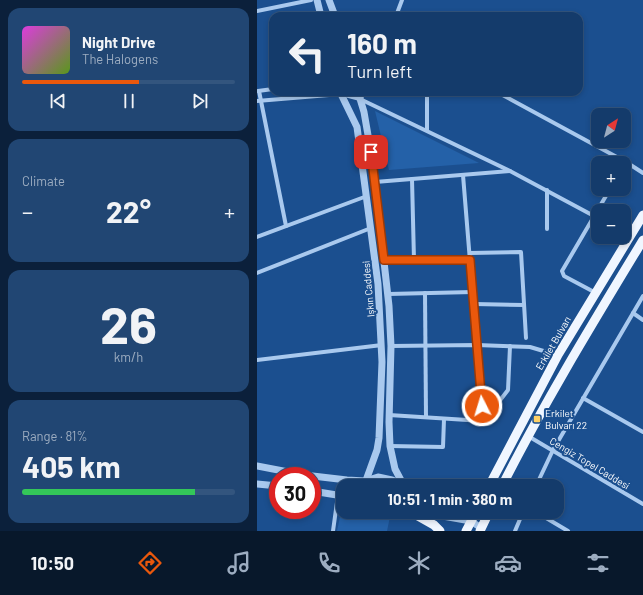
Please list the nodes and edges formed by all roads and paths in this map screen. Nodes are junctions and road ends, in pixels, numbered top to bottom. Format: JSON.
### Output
{"nodes":[{"id":1,"x":311,"y":0,"type":"edge"},
{"id":2,"x":317,"y":0,"type":"edge"},
{"id":3,"x":329,"y":0,"type":"edge"},
{"id":4,"x":401,"y":0,"type":"edge"},
{"id":5,"x":257,"y":11,"type":"edge"},
{"id":6,"x":320,"y":12,"type":"edge"},
{"id":7,"x":334,"y":12,"type":"edge"},
{"id":8,"x":397,"y":12,"type":"edge"},
{"id":9,"x":269,"y":90,"type":"edge"},
{"id":10,"x":258,"y":91,"type":"edge"},
{"id":11,"x":310,"y":96,"type":"edge"},
{"id":12,"x":342,"y":96,"type":"edge"},
{"id":13,"x":359,"y":96,"type":"edge"},
{"id":14,"x":361,"y":96,"type":"edge"},
{"id":15,"x":427,"y":96,"type":"edge"},
{"id":16,"x":504,"y":96,"type":"edge"},
{"id":17,"x":259,"y":101,"type":"edge"},
{"id":18,"x":427,"y":130,"type":"junction"},
{"id":19,"x":611,"y":156,"type":"edge"},
{"id":20,"x":631,"y":167,"type":"edge"},
{"id":21,"x":510,"y":171,"type":"junction"},
{"id":22,"x":643,"y":173,"type":"edge"},
{"id":23,"x":463,"y":174,"type":"junction"},
{"id":24,"x":412,"y":179,"type":"junction"},
{"id":25,"x":375,"y":182,"type":"junction"},
{"id":26,"x":547,"y":190,"type":"junction"},
{"id":27,"x":367,"y":196,"type":"junction"},
{"id":28,"x":591,"y":214,"type":"edge"},
{"id":29,"x":643,"y":214,"type":"edge"},
{"id":30,"x":591,"y":221,"type":"edge"},
{"id":31,"x":285,"y":226,"type":"junction"},
{"id":32,"x":371,"y":228,"type":"junction"},
{"id":33,"x":547,"y":229,"type":"dead end"},
{"id":34,"x":257,"y":238,"type":"edge"},
{"id":35,"x":643,"y":240,"type":"edge"},
{"id":36,"x":470,"y":253,"type":"junction"},
{"id":37,"x":384,"y":260,"type":"junction"},
{"id":38,"x":414,"y":260,"type":"junction"},
{"id":39,"x":470,"y":260,"type":"junction"},
{"id":40,"x":257,"y":273,"type":"edge"},
{"id":41,"x":473,"y":292,"type":"junction"},
{"id":42,"x":425,"y":293,"type":"junction"},
{"id":43,"x":596,"y":293,"type":"junction"},
{"id":44,"x":388,"y":294,"type":"junction"},
{"id":45,"x":643,"y":296,"type":"edge"},
{"id":46,"x":474,"y":304,"type":"junction"},
{"id":47,"x":524,"y":305,"type":"junction"},
{"id":48,"x":633,"y":314,"type":"junction"},
{"id":49,"x":643,"y":320,"type":"edge"},
{"id":50,"x":526,"y":338,"type":"dead end"},
{"id":51,"x":381,"y":345,"type":"junction"},
{"id":52,"x":477,"y":345,"type":"junction"},
{"id":53,"x":391,"y":346,"type":"junction"},
{"id":54,"x":426,"y":346,"type":"junction"},
{"id":55,"x":511,"y":346,"type":"junction"},
{"id":56,"x":558,"y":355,"type":"junction"},
{"id":57,"x":257,"y":360,"type":"edge"},
{"id":58,"x":583,"y":398,"type":"junction"},
{"id":59,"x":389,"y":415,"type":"junction"},
{"id":60,"x":426,"y":418,"type":"junction"},
{"id":61,"x":443,"y":418,"type":"junction"},
{"id":62,"x":483,"y":421,"type":"junction"},
{"id":63,"x":643,"y":432,"type":"edge"},
{"id":64,"x":528,"y":435,"type":"junction"},
{"id":65,"x":390,"y":446,"type":"junction"},
{"id":66,"x":553,"y":450,"type":"junction"},
{"id":67,"x":257,"y":466,"type":"edge"},
{"id":68,"x":336,"y":479,"type":"edge"},
{"id":69,"x":366,"y":479,"type":"edge"},
{"id":70,"x":373,"y":479,"type":"edge"},
{"id":71,"x":387,"y":479,"type":"edge"},
{"id":72,"x":400,"y":479,"type":"edge"},
{"id":73,"x":491,"y":479,"type":"edge"},
{"id":74,"x":506,"y":479,"type":"edge"},
{"id":75,"x":539,"y":479,"type":"edge"},
{"id":76,"x":257,"y":484,"type":"edge"},
{"id":77,"x":269,"y":485,"type":"edge"},
{"id":78,"x":321,"y":492,"type":"edge"},
{"id":79,"x":336,"y":494,"type":"edge"},
{"id":80,"x":643,"y":504,"type":"edge"},
{"id":81,"x":336,"y":518,"type":"edge"},
{"id":82,"x":423,"y":519,"type":"edge"},
{"id":83,"x":472,"y":519,"type":"edge"},
{"id":84,"x":476,"y":519,"type":"edge"},
{"id":85,"x":486,"y":519,"type":"edge"},
{"id":86,"x":520,"y":519,"type":"edge"},
{"id":87,"x":548,"y":519,"type":"edge"},
{"id":88,"x":481,"y":530,"type":"edge"},
{"id":89,"x":333,"y":531,"type":"edge"},
{"id":90,"x":440,"y":531,"type":"edge"},
{"id":91,"x":466,"y":531,"type":"edge"},
{"id":92,"x":515,"y":531,"type":"edge"},
{"id":93,"x":568,"y":531,"type":"edge"}],
"edges":[{"from":1,"to":5,"type":"street"},
{"from":2,"to":6,"type":"street"},
{"from":3,"to":7,"type":"street"},
{"from":4,"to":8,"type":"street"},
{"from":9,"to":10,"type":"street"},
{"from":10,"to":17,"type":"street"},
{"from":11,"to":17,"type":"street"},
{"from":12,"to":27,"type":"street","name":"Işkın Caddesi"},
{"from":13,"to":25,"type":"street","name":"Işkın Caddesi"},
{"from":14,"to":18,"type":"street"},
{"from":15,"to":18,"type":"street"},
{"from":16,"to":19,"type":"street"},
{"from":17,"to":31,"type":"street"},
{"from":18,"to":21,"type":"street"},
{"from":20,"to":22,"type":"street"},
{"from":21,"to":23,"type":"street"},
{"from":21,"to":26,"type":"street"},
{"from":23,"to":24,"type":"street"},
{"from":23,"to":36,"type":"street"},
{"from":24,"to":25,"type":"street"},
{"from":24,"to":38,"type":"street"},
{"from":25,"to":37,"type":"street","name":"Işkın Caddesi"},
{"from":26,"to":28,"type":"street"},
{"from":26,"to":33,"type":"street"},
{"from":27,"to":31,"type":"street"},
{"from":27,"to":32,"type":"street","name":"Işkın Caddesi"},
{"from":29,"to":43,"type":"main road","name":"Erkilet Bulvarı"},
{"from":30,"to":43,"type":"street"},
{"from":31,"to":34,"type":"street"},
{"from":32,"to":40,"type":"street"},
{"from":32,"to":51,"type":"street","name":"Işkın Caddesi"},
{"from":35,"to":64,"type":"main road"},
{"from":36,"to":39,"type":"street"},
{"from":36,"to":47,"type":"street"},
{"from":37,"to":38,"type":"street"},
{"from":37,"to":44,"type":"street","name":"Işkın Caddesi"},
{"from":38,"to":39,"type":"street"},
{"from":39,"to":41,"type":"street"},
{"from":41,"to":42,"type":"street"},
{"from":41,"to":46,"type":"street"},
{"from":42,"to":44,"type":"street"},
{"from":42,"to":54,"type":"street"},
{"from":43,"to":56,"type":"main road","name":"Erkilet Bulvarı"},
{"from":44,"to":53,"type":"street","name":"Işkın Caddesi"},
{"from":45,"to":48,"type":"street"},
{"from":46,"to":47,"type":"street"},
{"from":46,"to":52,"type":"street"},
{"from":47,"to":50,"type":"street"},
{"from":48,"to":49,"type":"street"},
{"from":48,"to":58,"type":"street"},
{"from":51,"to":57,"type":"street"},
{"from":51,"to":69,"type":"street","name":"Işkın Caddesi"},
{"from":52,"to":54,"type":"street"},
{"from":52,"to":55,"type":"street"},
{"from":52,"to":62,"type":"street"},
{"from":53,"to":54,"type":"street"},
{"from":53,"to":59,"type":"street","name":"Işkın Caddesi"},
{"from":54,"to":60,"type":"street"},
{"from":55,"to":56,"type":"street"},
{"from":55,"to":62,"type":"street"},
{"from":56,"to":73,"type":"main road","name":"Erkilet Bulvarı"},
{"from":58,"to":63,"type":"street"},
{"from":58,"to":66,"type":"street"},
{"from":59,"to":60,"type":"street"},
{"from":59,"to":65,"type":"street","name":"Işkın Caddesi"},
{"from":60,"to":61,"type":"street"},
{"from":61,"to":62,"type":"street"},
{"from":61,"to":65,"type":"street"},
{"from":64,"to":66,"type":"street","name":"Cengiz Topel Caddesi"},
{"from":64,"to":74,"type":"main road"},
{"from":65,"to":72,"type":"street","name":"Işkın Caddesi"},
{"from":66,"to":75,"type":"street"},
{"from":66,"to":80,"type":"street","name":"Cengiz Topel Caddesi"},
{"from":67,"to":68,"type":"street"},
{"from":70,"to":71,"type":"street"},
{"from":76,"to":77,"type":"street"},
{"from":78,"to":79,"type":"street"},
{"from":81,"to":89,"type":"street"},
{"from":82,"to":90,"type":"main road"},
{"from":83,"to":91,"type":"main road"},
{"from":84,"to":88,"type":"street"},
{"from":85,"to":88,"type":"main road"},
{"from":86,"to":92,"type":"street"},
{"from":87,"to":93,"type":"street"}]}
